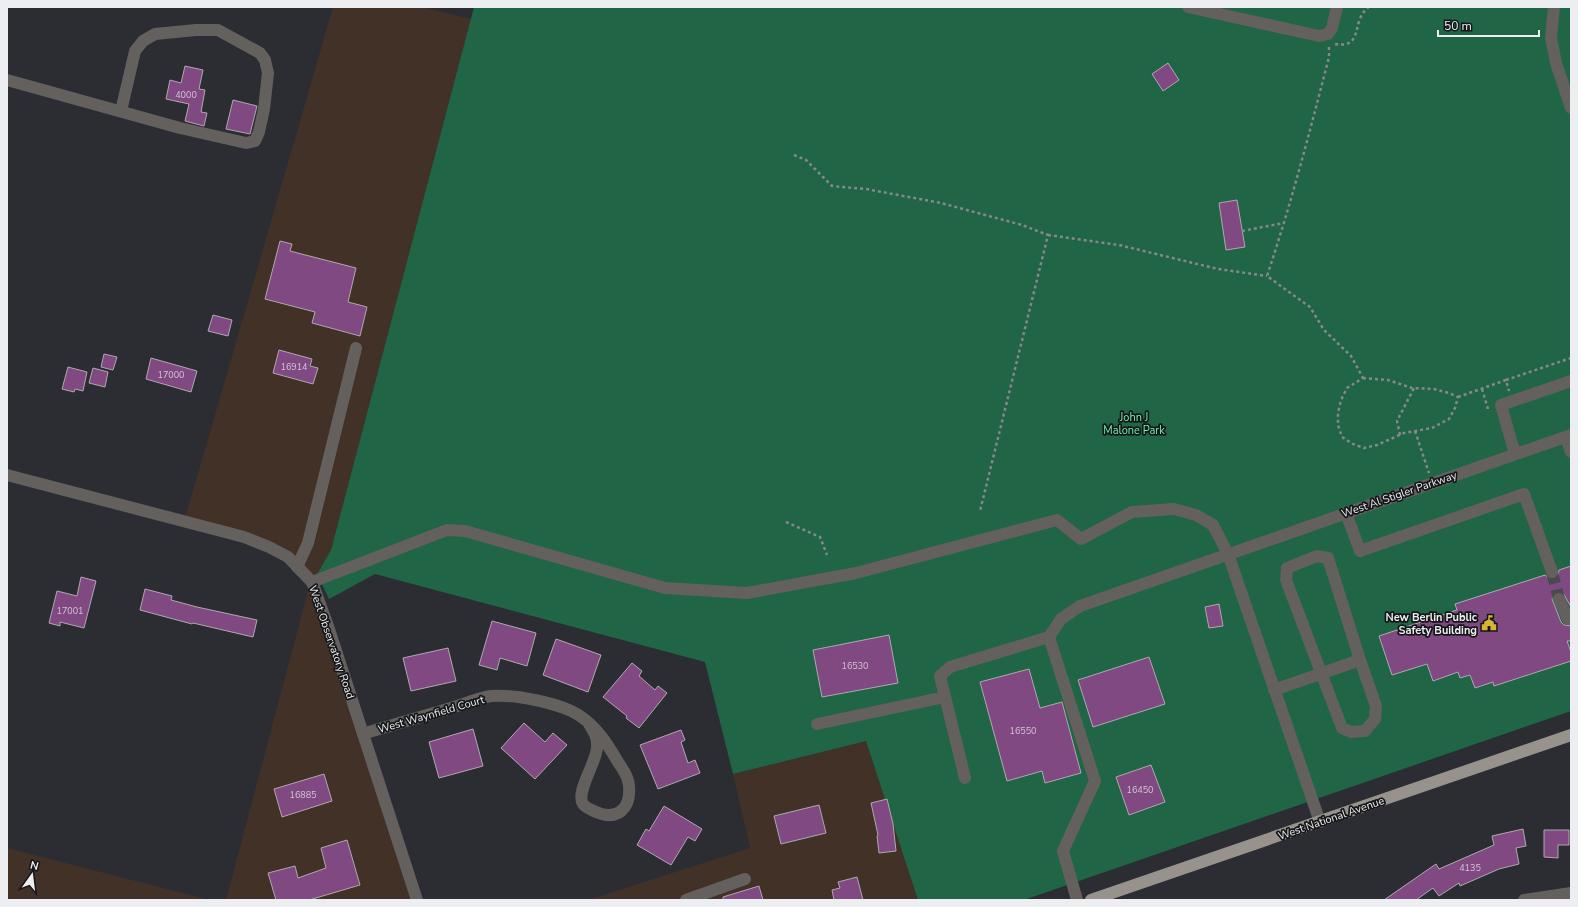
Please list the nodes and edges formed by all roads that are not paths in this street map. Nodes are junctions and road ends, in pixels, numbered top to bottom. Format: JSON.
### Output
{"nodes":[{"id":1,"x":1188,"y":7,"type":"edge"},
{"id":2,"x":1337,"y":7,"type":"edge"},
{"id":3,"x":1554,"y":7,"type":"edge"},
{"id":4,"x":7,"y":80,"type":"edge"},
{"id":5,"x":1571,"y":108,"type":"edge"},
{"id":6,"x":122,"y":111,"type":"junction"},
{"id":7,"x":356,"y":348,"type":"dead end"},
{"id":8,"x":1571,"y":381,"type":"edge"},
{"id":9,"x":1569,"y":436,"type":"edge"},
{"id":10,"x":1571,"y":452,"type":"edge"},
{"id":11,"x":1516,"y":454,"type":"junction"},
{"id":12,"x":7,"y":475,"type":"edge"},
{"id":13,"x":1346,"y":513,"type":"junction"},
{"id":14,"x":1228,"y":554,"type":"junction"},
{"id":15,"x":297,"y":567,"type":"junction"},
{"id":16,"x":1552,"y":572,"type":"tunnel mouth"},
{"id":17,"x":312,"y":582,"type":"junction"},
{"id":18,"x":1559,"y":599,"type":"tunnel mouth"},
{"id":19,"x":1571,"y":619,"type":"edge"},
{"id":20,"x":1049,"y":636,"type":"junction"},
{"id":21,"x":1360,"y":660,"type":"junction"},
{"id":22,"x":1321,"y":674,"type":"junction"},
{"id":23,"x":1274,"y":690,"type":"junction"},
{"id":24,"x":945,"y":696,"type":"junction"},
{"id":25,"x":589,"y":724,"type":"junction"},
{"id":26,"x":817,"y":724,"type":"dead end"},
{"id":27,"x":363,"y":734,"type":"junction"},
{"id":28,"x":1571,"y":735,"type":"edge"},
{"id":29,"x":965,"y":778,"type":"dead end"},
{"id":30,"x":1320,"y":822,"type":"junction"},
{"id":31,"x":745,"y":879,"type":"dead end"},
{"id":32,"x":1571,"y":893,"type":"edge"},
{"id":33,"x":699,"y":898,"type":"edge"},
{"id":34,"x":417,"y":900,"type":"edge"},
{"id":35,"x":686,"y":900,"type":"edge"},
{"id":36,"x":1077,"y":900,"type":"edge"},
{"id":37,"x":1092,"y":900,"type":"edge"},
{"id":38,"x":1524,"y":900,"type":"edge"}],
"edges":[{"from":1,"to":2,"type":"street"},
{"from":3,"to":5,"type":"street"},
{"from":4,"to":6,"type":"street"},
{"from":6,"to":6,"type":"street"},
{"from":7,"to":15,"type":"street"},
{"from":8,"to":11,"type":"street"},
{"from":9,"to":10,"type":"street"},
{"from":9,"to":11,"type":"street","name":"West Al Stigler Parkway"},
{"from":11,"to":13,"type":"street","name":"West Al Stigler Parkway"},
{"from":12,"to":15,"type":"street","name":"West Observatory Road"},
{"from":13,"to":14,"type":"street","name":"West Al Stigler Parkway"},
{"from":13,"to":16,"type":"street"},
{"from":14,"to":17,"type":"street"},
{"from":14,"to":20,"type":"street","name":"West Al Stigler Parkway"},
{"from":14,"to":23,"type":"street"},
{"from":15,"to":17,"type":"street","name":"West Observatory Road"},
{"from":17,"to":27,"type":"street","name":"West Observatory Road"},
{"from":18,"to":19,"type":"street"},
{"from":20,"to":24,"type":"street"},
{"from":20,"to":36,"type":"street"},
{"from":21,"to":22,"type":"street"},
{"from":21,"to":22,"type":"street"},
{"from":21,"to":22,"type":"street"},
{"from":22,"to":23,"type":"street"},
{"from":23,"to":30,"type":"street"},
{"from":24,"to":26,"type":"street"},
{"from":24,"to":29,"type":"street"},
{"from":25,"to":25,"type":"street","name":"West Waynfield Court"},
{"from":25,"to":27,"type":"street","name":"West Waynfield Court"},
{"from":27,"to":34,"type":"street","name":"West Observatory Road"},
{"from":28,"to":30,"type":"main road","name":"West National Avenue"},
{"from":30,"to":37,"type":"main road","name":"West National Avenue"},
{"from":31,"to":33,"type":"street"},
{"from":32,"to":38,"type":"street"},
{"from":33,"to":35,"type":"street"}]}
